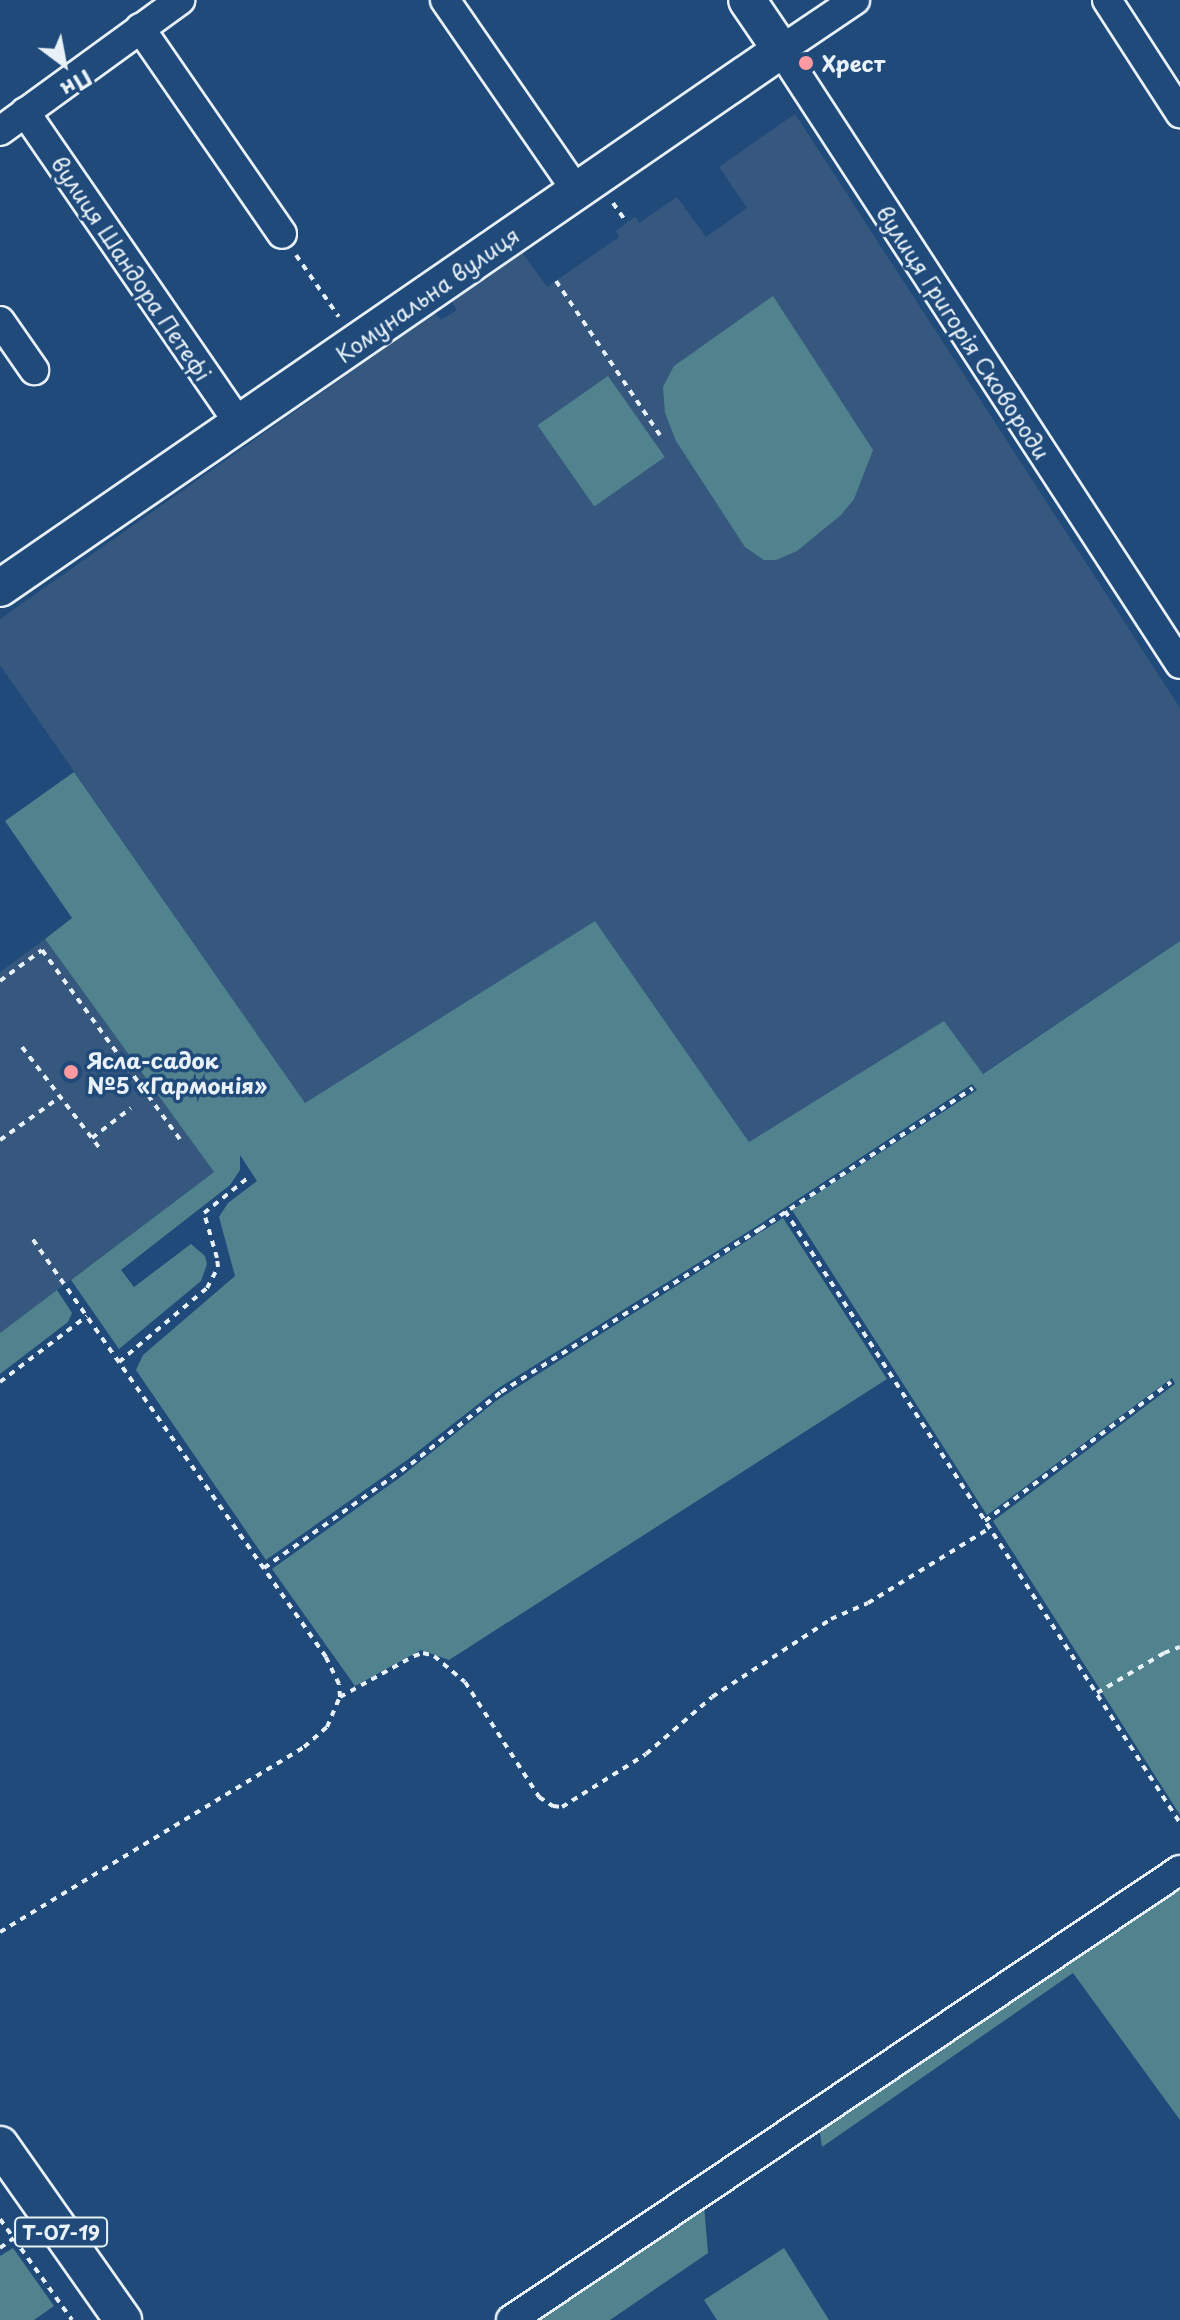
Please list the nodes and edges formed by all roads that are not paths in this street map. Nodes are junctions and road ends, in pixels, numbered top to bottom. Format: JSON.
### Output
{"nodes":[{"id":1,"x":180,"y":0,"type":"edge"},
{"id":2,"x":445,"y":0,"type":"edge"},
{"id":3,"x":747,"y":0,"type":"edge"},
{"id":4,"x":855,"y":0,"type":"edge"},
{"id":5,"x":1107,"y":0,"type":"edge"},
{"id":6,"x":140,"y":28,"type":"junction"},
{"id":7,"x":781,"y":50,"type":"junction"},
{"id":8,"x":25,"y":112,"type":"junction"},
{"id":9,"x":1180,"y":113,"type":"edge"},
{"id":10,"x":0,"y":131,"type":"edge"},
{"id":11,"x":577,"y":191,"type":"junction"},
{"id":12,"x":282,"y":234,"type":"road end"},
{"id":13,"x":0,"y":321,"type":"edge"},
{"id":14,"x":34,"y":370,"type":"dead end"},
{"id":15,"x":239,"y":423,"type":"junction"},
{"id":16,"x":0,"y":588,"type":"edge"},
{"id":17,"x":1180,"y":664,"type":"edge"},
{"id":18,"x":1180,"y":1870,"type":"edge"},
{"id":19,"x":0,"y":2145,"type":"edge"},
{"id":20,"x":123,"y":2320,"type":"edge"},
{"id":21,"x":511,"y":2320,"type":"edge"}],
"edges":[{"from":1,"to":6,"type":"street"},
{"from":2,"to":11,"type":"street"},
{"from":3,"to":7,"type":"main road","name":"вулиця Григорія Сковороди"},
{"from":4,"to":7,"type":"street","name":"Комунальна вулиця"},
{"from":5,"to":9,"type":"street"},
{"from":6,"to":8,"type":"street"},
{"from":6,"to":12,"type":"street"},
{"from":7,"to":11,"type":"main road","name":"Комунальна вулиця"},
{"from":7,"to":17,"type":"street","name":"вулиця Григорія Сковороди"},
{"from":8,"to":10,"type":"street"},
{"from":8,"to":15,"type":"street","name":"вулиця Шандора Петефі"},
{"from":11,"to":15,"type":"main road","name":"Комунальна вулиця"},
{"from":13,"to":14,"type":"street"},
{"from":15,"to":16,"type":"main road","name":"Комунальна вулиця"},
{"from":18,"to":21,"type":"street"},
{"from":19,"to":20,"type":"main road","number":"Т-07-19"}]}
